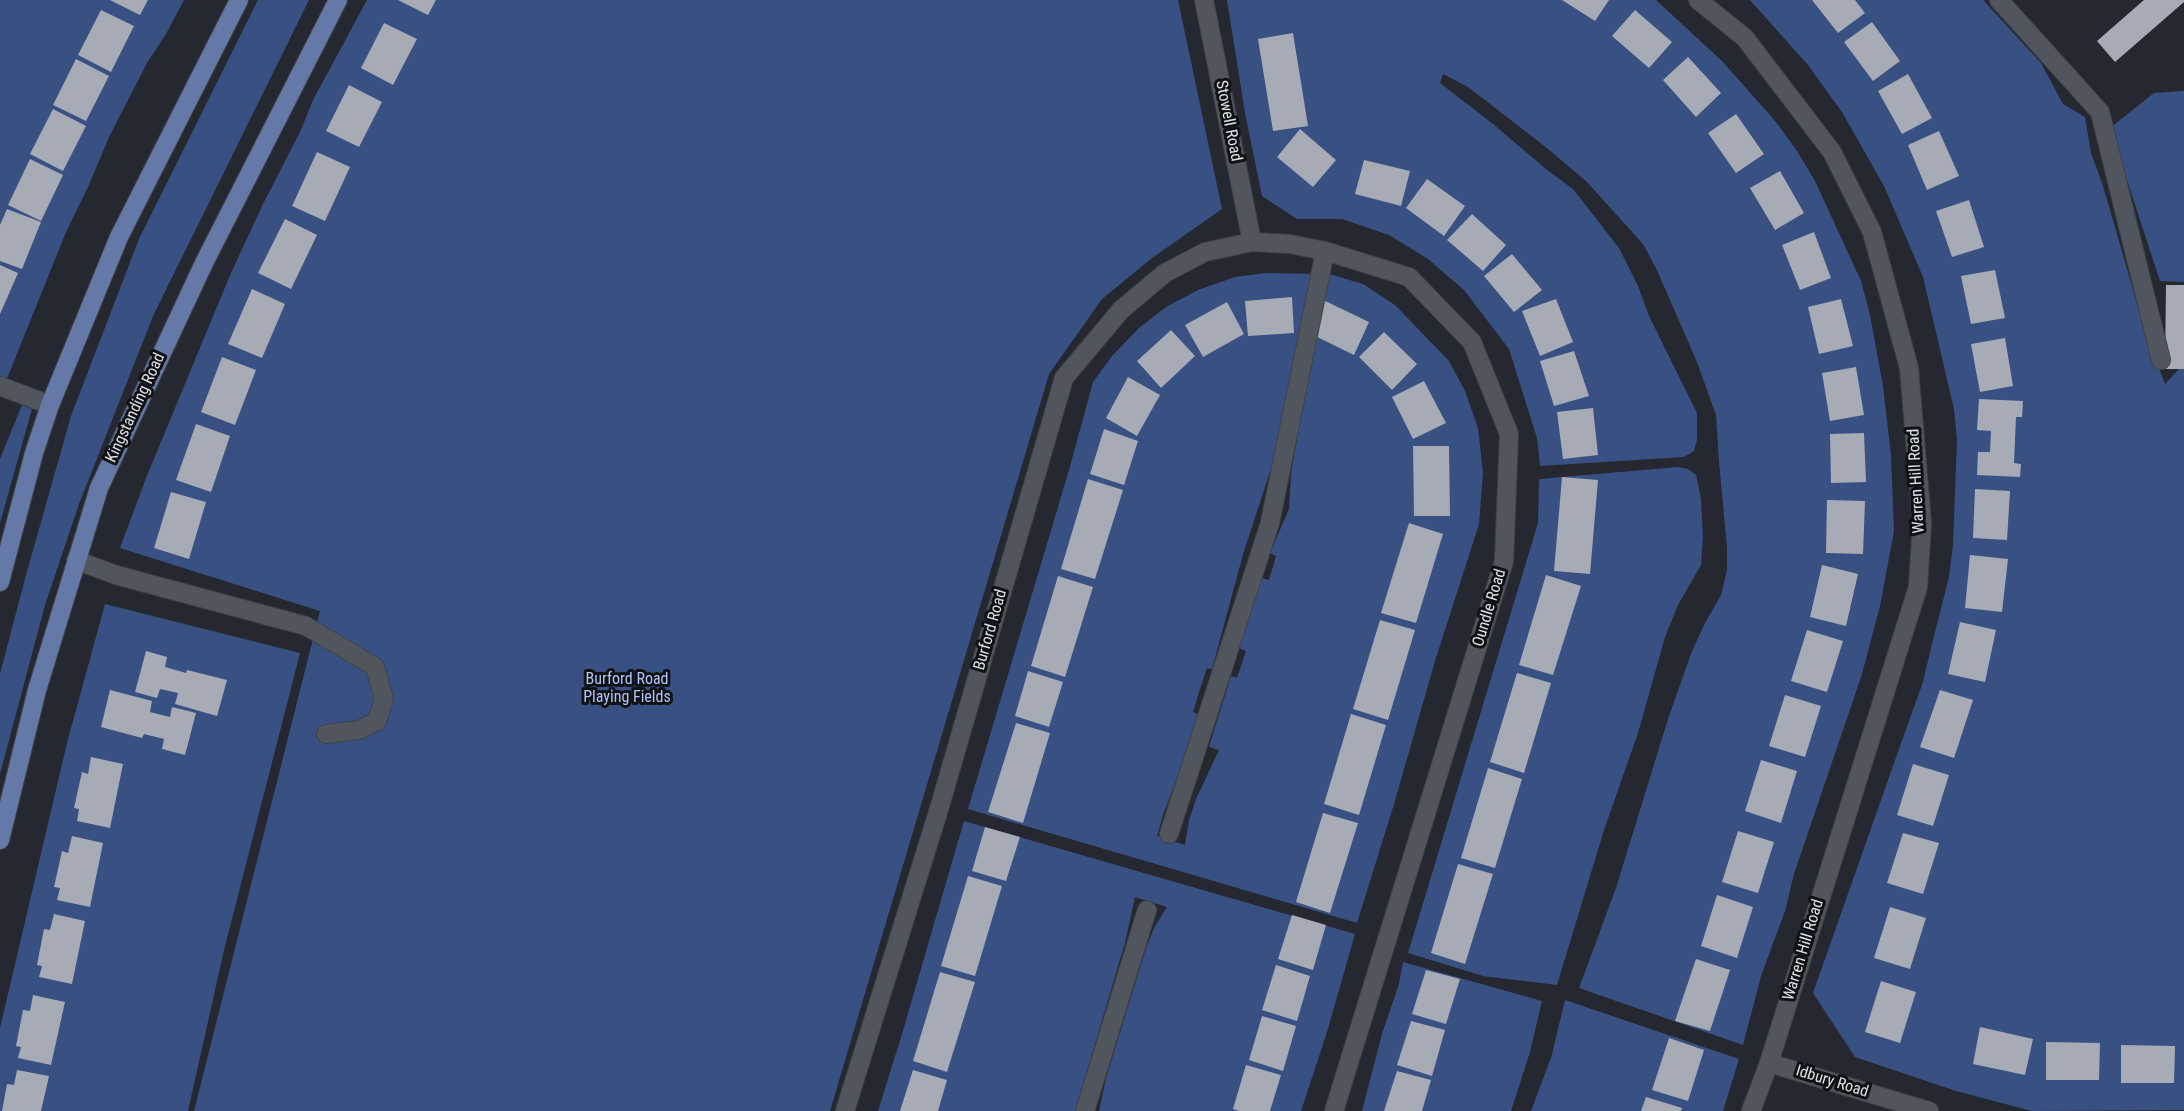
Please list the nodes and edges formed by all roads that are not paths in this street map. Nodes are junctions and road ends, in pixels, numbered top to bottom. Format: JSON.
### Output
{"nodes":[{"id":1,"x":239,"y":0,"type":"edge"},
{"id":2,"x":338,"y":0,"type":"edge"},
{"id":3,"x":1204,"y":0,"type":"edge"},
{"id":4,"x":1698,"y":0,"type":"edge"},
{"id":5,"x":1999,"y":0,"type":"edge"},
{"id":6,"x":1252,"y":242,"type":"junction"},
{"id":7,"x":1325,"y":251,"type":"junction"},
{"id":8,"x":2162,"y":360,"type":"dead end"},
{"id":9,"x":0,"y":386,"type":"edge"},
{"id":10,"x":50,"y":405,"type":"junction"},
{"id":11,"x":76,"y":560,"type":"junction"},
{"id":12,"x":0,"y":582,"type":"edge"},
{"id":13,"x":326,"y":734,"type":"dead end"},
{"id":14,"x":1169,"y":834,"type":"dead end"},
{"id":15,"x":0,"y":840,"type":"edge"},
{"id":16,"x":1147,"y":910,"type":"dead end"},
{"id":17,"x":1769,"y":1063,"type":"junction"},
{"id":18,"x":845,"y":1111,"type":"edge"},
{"id":19,"x":1085,"y":1111,"type":"edge"},
{"id":20,"x":1334,"y":1111,"type":"edge"},
{"id":21,"x":1751,"y":1111,"type":"edge"},
{"id":22,"x":1929,"y":1111,"type":"edge"}],
"edges":[{"from":1,"to":10,"type":"main road"},
{"from":2,"to":11,"type":"main road","name":"Kingstanding Road"},
{"from":3,"to":6,"type":"street","name":"Stowell Road"},
{"from":4,"to":17,"type":"street","name":"Warren Hill Road"},
{"from":5,"to":8,"type":"street"},
{"from":6,"to":7,"type":"street","name":"Oundle Road"},
{"from":6,"to":18,"type":"street","name":"Burford Road"},
{"from":7,"to":14,"type":"street"},
{"from":7,"to":20,"type":"street","name":"Oundle Road"},
{"from":9,"to":10,"type":"street"},
{"from":10,"to":12,"type":"main road"},
{"from":11,"to":13,"type":"street"},
{"from":11,"to":15,"type":"main road","name":"Kingstanding Road"},
{"from":16,"to":19,"type":"street"},
{"from":17,"to":21,"type":"street","name":"Warren Hill Road"},
{"from":17,"to":22,"type":"street","name":"Idbury Road"}]}
